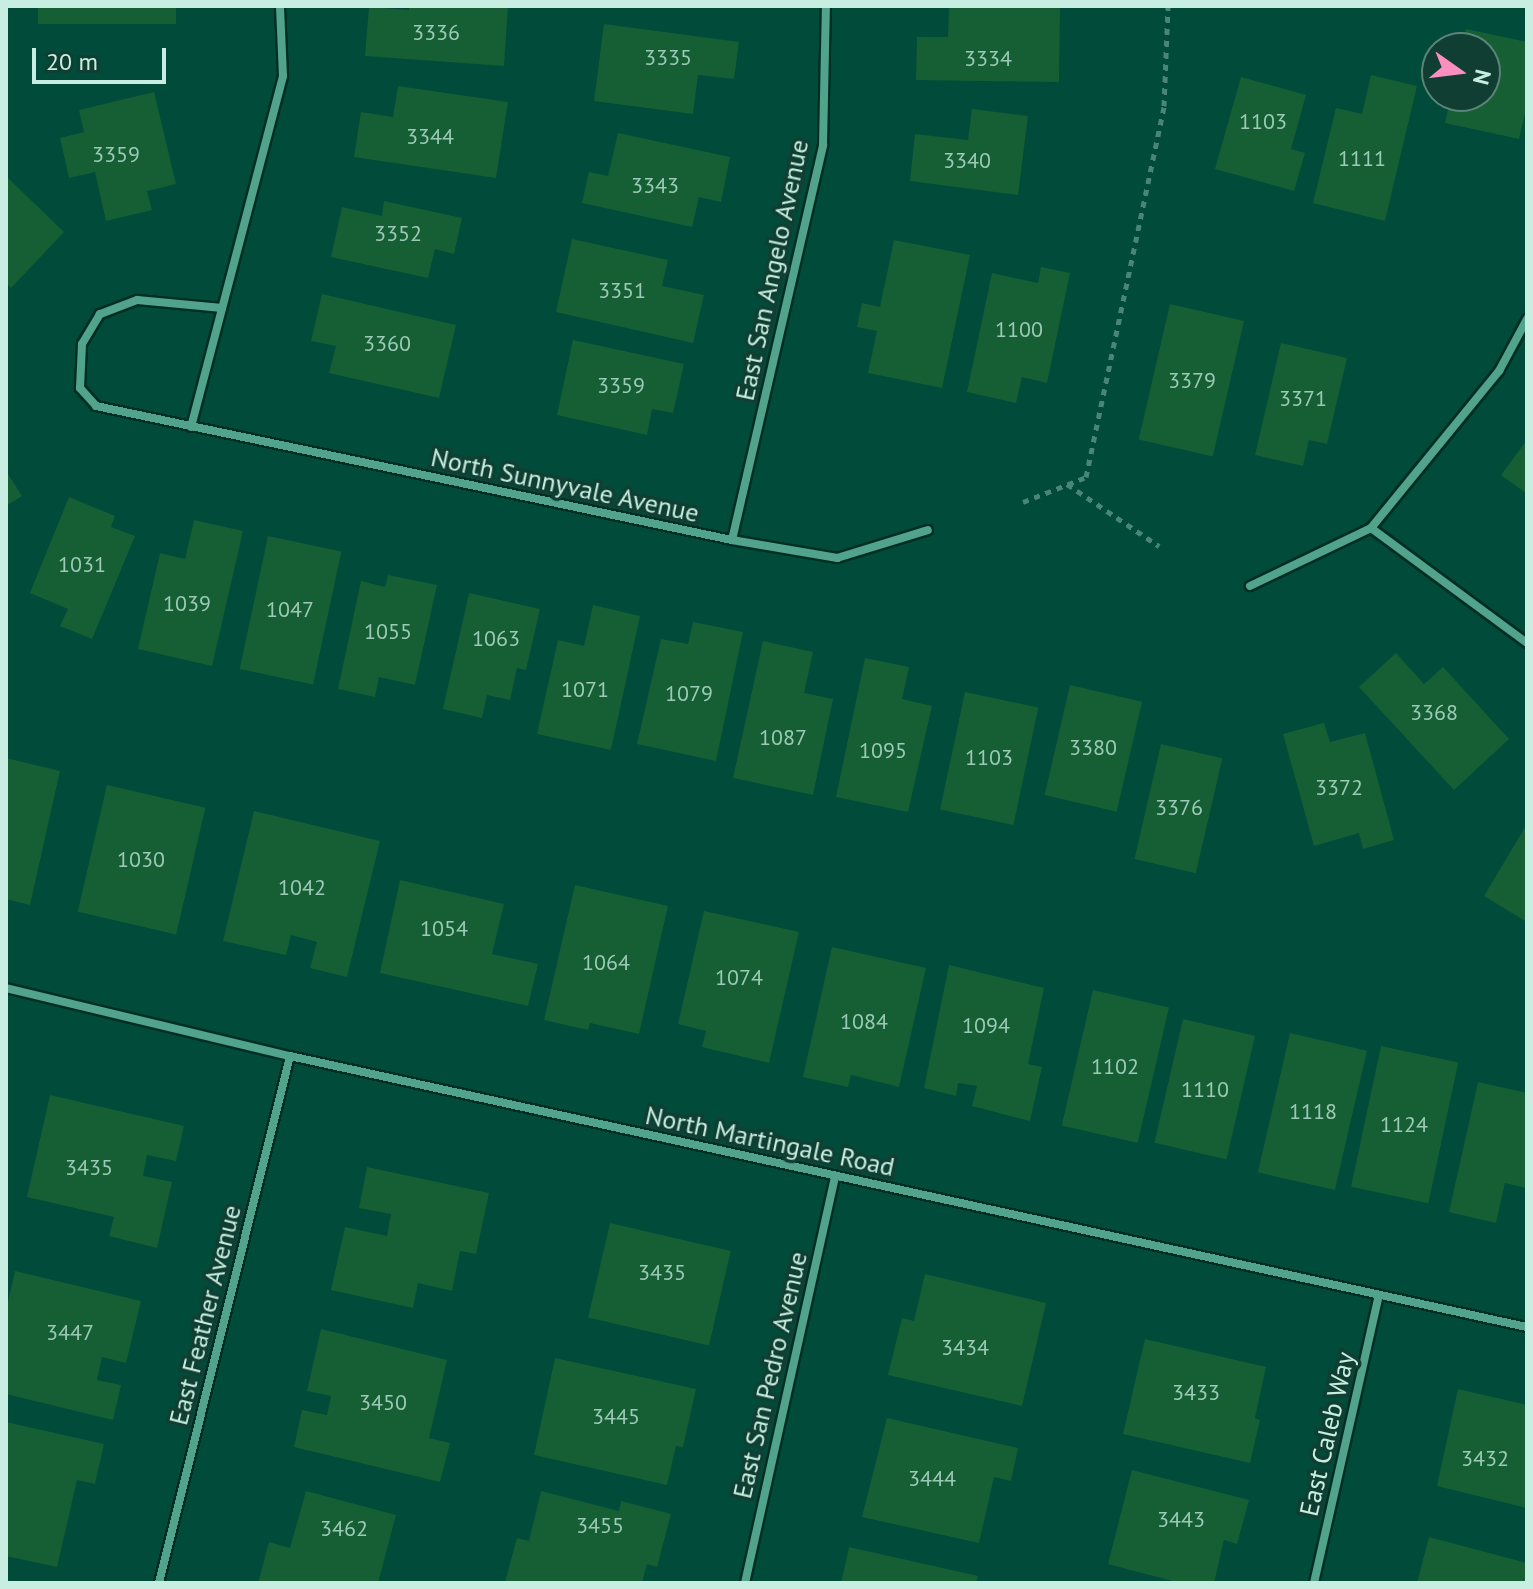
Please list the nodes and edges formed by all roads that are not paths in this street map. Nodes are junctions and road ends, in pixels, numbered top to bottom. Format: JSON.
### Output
{"nodes":[{"id":1,"x":280,"y":6,"type":"edge"},
{"id":2,"x":826,"y":6,"type":"edge"},
{"id":3,"x":222,"y":308,"type":"junction"},
{"id":4,"x":1527,"y":319,"type":"edge"},
{"id":5,"x":191,"y":427,"type":"junction"},
{"id":6,"x":1371,"y":528,"type":"junction"},
{"id":7,"x":928,"y":530,"type":"dead end"},
{"id":8,"x":732,"y":540,"type":"junction"},
{"id":9,"x":1250,"y":586,"type":"dead end"},
{"id":10,"x":1527,"y":643,"type":"edge"},
{"id":11,"x":6,"y":988,"type":"edge"},
{"id":12,"x":290,"y":1056,"type":"junction"},
{"id":13,"x":835,"y":1176,"type":"junction"},
{"id":14,"x":1379,"y":1295,"type":"junction"},
{"id":15,"x":1527,"y":1327,"type":"edge"},
{"id":16,"x":159,"y":1583,"type":"edge"},
{"id":17,"x":745,"y":1583,"type":"edge"},
{"id":18,"x":1314,"y":1583,"type":"edge"}],
"edges":[{"from":1,"to":3,"type":"street"},
{"from":2,"to":8,"type":"street","name":"East San Angelo Avenue"},
{"from":3,"to":5,"type":"street"},
{"from":3,"to":5,"type":"street","name":"North Sunnyvale Avenue"},
{"from":4,"to":6,"type":"street"},
{"from":5,"to":8,"type":"street","name":"North Sunnyvale Avenue"},
{"from":6,"to":9,"type":"street"},
{"from":6,"to":10,"type":"street"},
{"from":7,"to":8,"type":"street","name":"North Sunnyvale Avenue"},
{"from":11,"to":12,"type":"street","name":"North Martingale Road"},
{"from":12,"to":13,"type":"street","name":"North Martingale Road"},
{"from":12,"to":16,"type":"street","name":"East Feather Avenue"},
{"from":13,"to":14,"type":"street","name":"North Martingale Road"},
{"from":13,"to":17,"type":"street","name":"East San Pedro Avenue"},
{"from":14,"to":15,"type":"street","name":"North Martingale Road"},
{"from":14,"to":18,"type":"street","name":"East Caleb Way"}]}
